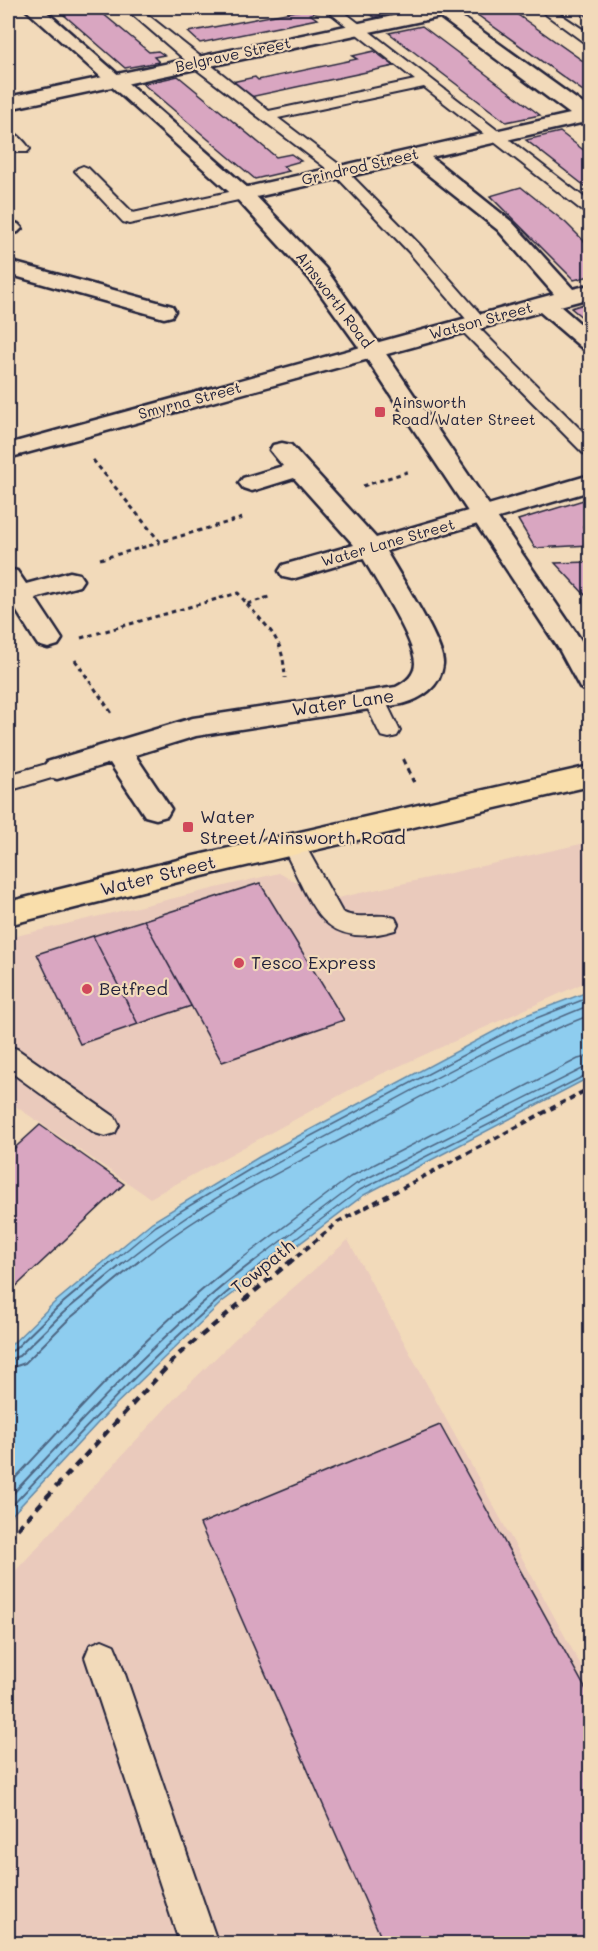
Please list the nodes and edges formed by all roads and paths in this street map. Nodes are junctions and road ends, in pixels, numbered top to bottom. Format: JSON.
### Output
{"nodes":[{"id":1,"x":32,"y":8,"type":"edge"},
{"id":2,"x":131,"y":8,"type":"edge"},
{"id":3,"x":331,"y":8,"type":"edge"},
{"id":4,"x":543,"y":8,"type":"edge"},
{"id":5,"x":447,"y":9,"type":"edge"},
{"id":6,"x":358,"y":29,"type":"junction"},
{"id":7,"x":591,"y":40,"type":"edge"},
{"id":8,"x":197,"y":63,"type":"junction"},
{"id":9,"x":113,"y":80,"type":"junction"},
{"id":10,"x":427,"y":82,"type":"junction"},
{"id":11,"x":8,"y":103,"type":"edge"},
{"id":12,"x":269,"y":115,"type":"junction"},
{"id":13,"x":589,"y":117,"type":"edge"},
{"id":14,"x":8,"y":135,"type":"edge"},
{"id":15,"x":497,"y":137,"type":"junction"},
{"id":16,"x":22,"y":150,"type":"dead end"},
{"id":17,"x":416,"y":155,"type":"junction"},
{"id":18,"x":83,"y":171,"type":"dead end"},
{"id":19,"x":340,"y":172,"type":"junction"},
{"id":20,"x":243,"y":194,"type":"junction"},
{"id":21,"x":591,"y":209,"type":"edge"},
{"id":22,"x":8,"y":267,"type":"edge"},
{"id":23,"x":591,"y":291,"type":"edge"},
{"id":24,"x":568,"y":297,"type":"junction"},
{"id":25,"x":544,"y":304,"type":"junction"},
{"id":26,"x":164,"y":311,"type":"dead end"},
{"id":27,"x":472,"y":323,"type":"junction"},
{"id":28,"x":591,"y":344,"type":"edge"},
{"id":29,"x":372,"y":351,"type":"junction"},
{"id":30,"x":71,"y":433,"type":"junction"},
{"id":31,"x":591,"y":450,"type":"edge"},
{"id":32,"x":8,"y":451,"type":"edge"},
{"id":33,"x":446,"y":460,"type":"junction"},
{"id":34,"x":252,"y":483,"type":"dead end"},
{"id":35,"x":591,"y":483,"type":"edge"},
{"id":36,"x":325,"y":498,"type":"junction"},
{"id":37,"x":483,"y":515,"type":"junction"},
{"id":38,"x":246,"y":517,"type":"dead end"},
{"id":39,"x":160,"y":542,"type":"junction"},
{"id":40,"x":371,"y":548,"type":"junction"},
{"id":41,"x":292,"y":571,"type":"joint"},
{"id":42,"x":70,"y":580,"type":"joint"},
{"id":43,"x":13,"y":586,"type":"edge"},
{"id":44,"x":247,"y":604,"type":"junction"},
{"id":45,"x":55,"y":641,"type":"junction"},
{"id":46,"x":582,"y":654,"type":"edge"},
{"id":47,"x":591,"y":682,"type":"edge"},
{"id":48,"x":374,"y":699,"type":"junction"},
{"id":49,"x":286,"y":712,"type":"junction"},
{"id":50,"x":389,"y":731,"type":"joint"},
{"id":51,"x":125,"y":748,"type":"junction"},
{"id":52,"x":57,"y":769,"type":"joint"},
{"id":53,"x":591,"y":776,"type":"edge"},
{"id":54,"x":8,"y":783,"type":"edge"},
{"id":55,"x":156,"y":808,"type":"dead end"},
{"id":56,"x":430,"y":813,"type":"junction"},
{"id":57,"x":294,"y":844,"type":"junction"},
{"id":58,"x":8,"y":914,"type":"edge"},
{"id":59,"x":386,"y":924,"type":"dead end"},
{"id":60,"x":8,"y":1054,"type":"edge"},
{"id":61,"x":591,"y":1088,"type":"edge"},
{"id":62,"x":105,"y":1125,"type":"dead end"},
{"id":63,"x":8,"y":1539,"type":"edge"},
{"id":64,"x":102,"y":1657,"type":"dead end"},
{"id":65,"x":199,"y":1944,"type":"edge"}],
"edges":[{"from":1,"to":9,"type":"street","name":"Ainsworth Road"},
{"from":2,"to":8,"type":"lane"},
{"from":3,"to":6,"type":"lane"},
{"from":4,"to":7,"type":"lane"},
{"from":5,"to":6,"type":"street","name":"Belgrave Street"},
{"from":5,"to":13,"type":"street"},
{"from":6,"to":8,"type":"street","name":"Belgrave Street"},
{"from":6,"to":10,"type":"lane"},
{"from":8,"to":9,"type":"street","name":"Belgrave Street"},
{"from":8,"to":12,"type":"lane"},
{"from":9,"to":11,"type":"street","name":"Belgrave Street"},
{"from":9,"to":20,"type":"street","name":"Ainsworth Road"},
{"from":10,"to":12,"type":"lane"},
{"from":10,"to":15,"type":"lane"},
{"from":12,"to":19,"type":"lane"},
{"from":13,"to":15,"type":"street","name":"Grindrod Street"},
{"from":14,"to":16,"type":"lane"},
{"from":15,"to":17,"type":"street","name":"Grindrod Street"},
{"from":15,"to":21,"type":"lane"},
{"from":17,"to":19,"type":"street","name":"Grindrod Street"},
{"from":17,"to":24,"type":"street"},
{"from":18,"to":20,"type":"lane","name":"Grindrod Street"},
{"from":19,"to":20,"type":"street","name":"Grindrod Street"},
{"from":19,"to":27,"type":"lane"},
{"from":20,"to":29,"type":"street","name":"Ainsworth Road"},
{"from":22,"to":26,"type":"street"},
{"from":23,"to":24,"type":"street","name":"Watson Street"},
{"from":24,"to":25,"type":"street","name":"Watson Street"},
{"from":25,"to":27,"type":"street","name":"Watson Street"},
{"from":25,"to":28,"type":"street"},
{"from":27,"to":29,"type":"street","name":"Watson Street"},
{"from":27,"to":31,"type":"lane"},
{"from":29,"to":30,"type":"street","name":"Smyrna Street"},
{"from":29,"to":33,"type":"street","name":"Ainsworth Road"},
{"from":30,"to":32,"type":"street","name":"Smyrna Street"},
{"from":30,"to":39,"type":"path"},
{"from":33,"to":36,"type":"path"},
{"from":33,"to":37,"type":"street","name":"Ainsworth Road"},
{"from":34,"to":36,"type":"street","name":"Water Lane"},
{"from":35,"to":37,"type":"street","name":"Water Lane Street"},
{"from":36,"to":40,"type":"street","name":"Water Lane"},
{"from":37,"to":40,"type":"street","name":"Water Lane Street"},
{"from":37,"to":46,"type":"street","name":"Ainsworth Road"},
{"from":38,"to":39,"type":"path"},
{"from":39,"to":42,"type":"path"},
{"from":40,"to":41,"type":"street","name":"Water Lane Street"},
{"from":40,"to":48,"type":"street","name":"Water Lane"},
{"from":41,"to":44,"type":"path"},
{"from":42,"to":43,"type":"street"},
{"from":43,"to":45,"type":"street"},
{"from":44,"to":45,"type":"path"},
{"from":44,"to":49,"type":"path"},
{"from":45,"to":51,"type":"path"},
{"from":46,"to":47,"type":"street","name":"Ainsworth Road"},
{"from":48,"to":49,"type":"street","name":"Water Lane"},
{"from":48,"to":50,"type":"lane"},
{"from":49,"to":51,"type":"street","name":"Water Lane"},
{"from":50,"to":56,"type":"path"},
{"from":51,"to":52,"type":"street","name":"Water Lane"},
{"from":51,"to":55,"type":"street"},
{"from":52,"to":54,"type":"lane"},
{"from":53,"to":56,"type":"main road","name":"Water Street"},
{"from":56,"to":57,"type":"main road","name":"Water Street"},
{"from":57,"to":58,"type":"main road","name":"Water Street"},
{"from":57,"to":59,"type":"lane"},
{"from":60,"to":62,"type":"lane"},
{"from":61,"to":63,"type":"path","name":"Towpath"},
{"from":64,"to":65,"type":"lane"}]}
